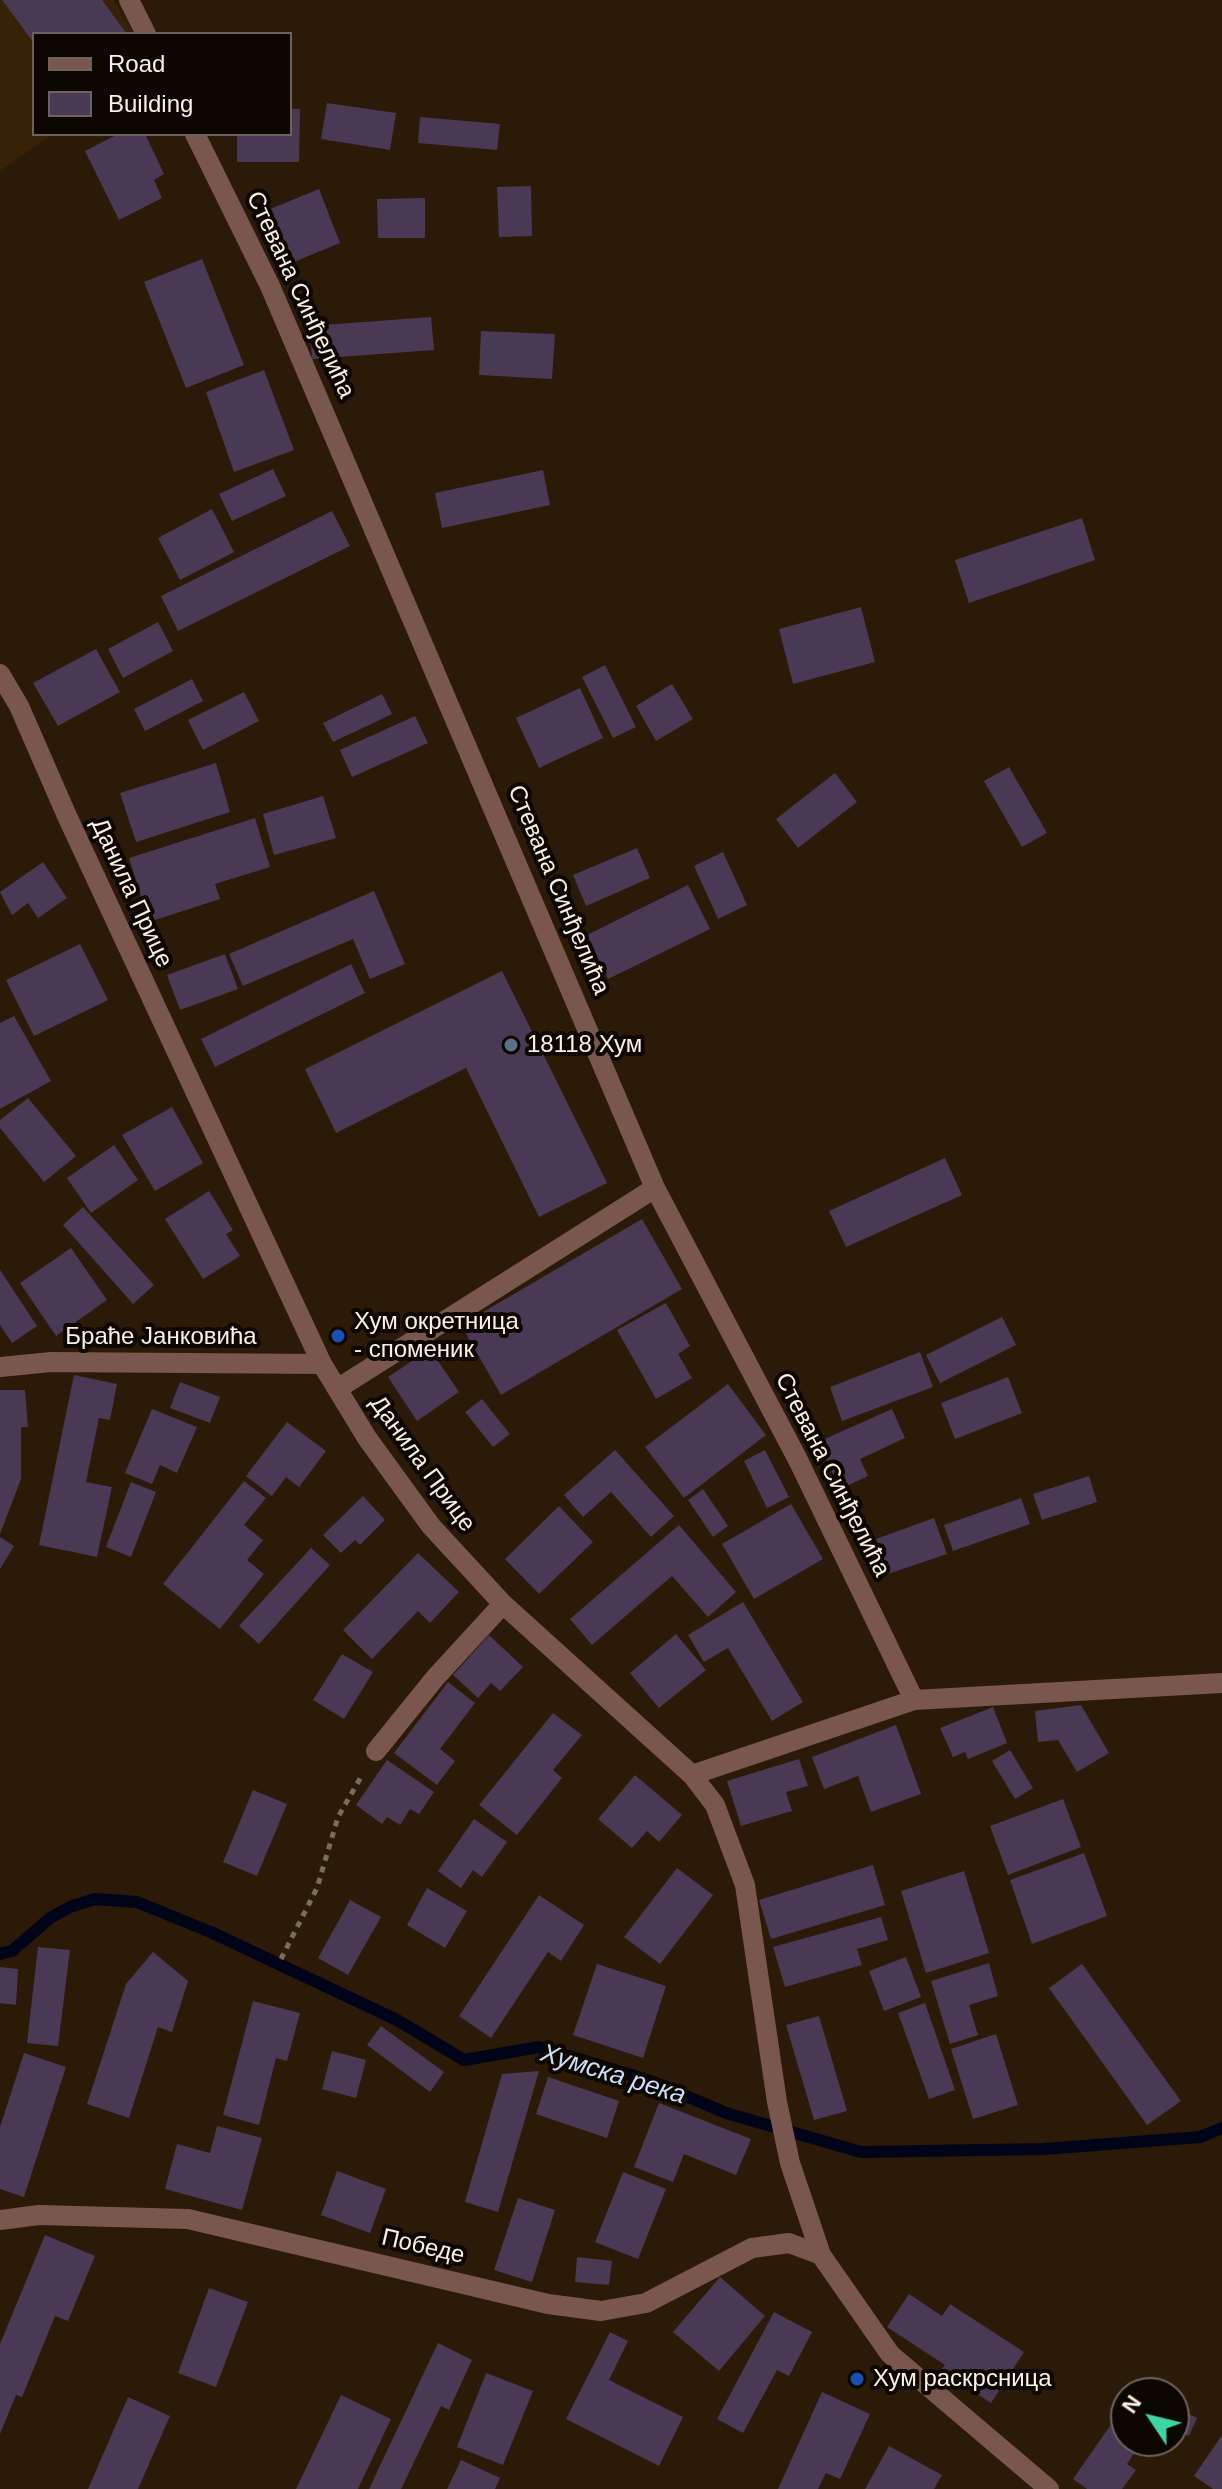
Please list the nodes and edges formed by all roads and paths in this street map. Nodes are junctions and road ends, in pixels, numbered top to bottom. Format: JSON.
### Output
{"nodes":[{"id":1,"x":129,"y":0,"type":"edge"},
{"id":2,"x":145,"y":32,"type":"edge"},
{"id":3,"x":196,"y":136,"type":"edge"},
{"id":4,"x":0,"y":674,"type":"edge"},
{"id":5,"x":655,"y":1188,"type":"junction"},
{"id":6,"x":322,"y":1364,"type":"junction"},
{"id":7,"x":0,"y":1367,"type":"edge"},
{"id":8,"x":337,"y":1389,"type":"junction"},
{"id":9,"x":503,"y":1604,"type":"junction"},
{"id":10,"x":1222,"y":1683,"type":"edge"},
{"id":11,"x":914,"y":1700,"type":"junction"},
{"id":12,"x":376,"y":1751,"type":"joint"},
{"id":13,"x":692,"y":1775,"type":"junction"},
{"id":14,"x":281,"y":1959,"type":"dead end"},
{"id":15,"x":0,"y":2220,"type":"edge"},
{"id":16,"x":821,"y":2255,"type":"junction"},
{"id":17,"x":1049,"y":2489,"type":"edge"}],
"edges":[{"from":1,"to":2,"type":"street"},
{"from":3,"to":5,"type":"street","name":"Стевана Синђелића"},
{"from":4,"to":6,"type":"street","name":"Данила Прице"},
{"from":5,"to":8,"type":"street"},
{"from":5,"to":11,"type":"street","name":"Стевана Синђелића"},
{"from":6,"to":7,"type":"street","name":"Браће Јанковића"},
{"from":6,"to":8,"type":"street","name":"Данила Прице"},
{"from":8,"to":9,"type":"street","name":"Данила Прице"},
{"from":9,"to":12,"type":"street"},
{"from":9,"to":13,"type":"street","name":"Данила Прице"},
{"from":10,"to":11,"type":"street"},
{"from":11,"to":13,"type":"street"},
{"from":12,"to":14,"type":"path"},
{"from":13,"to":16,"type":"street","name":"Данила Прице"},
{"from":15,"to":16,"type":"street","name":"Победе"},
{"from":16,"to":17,"type":"street"}]}
